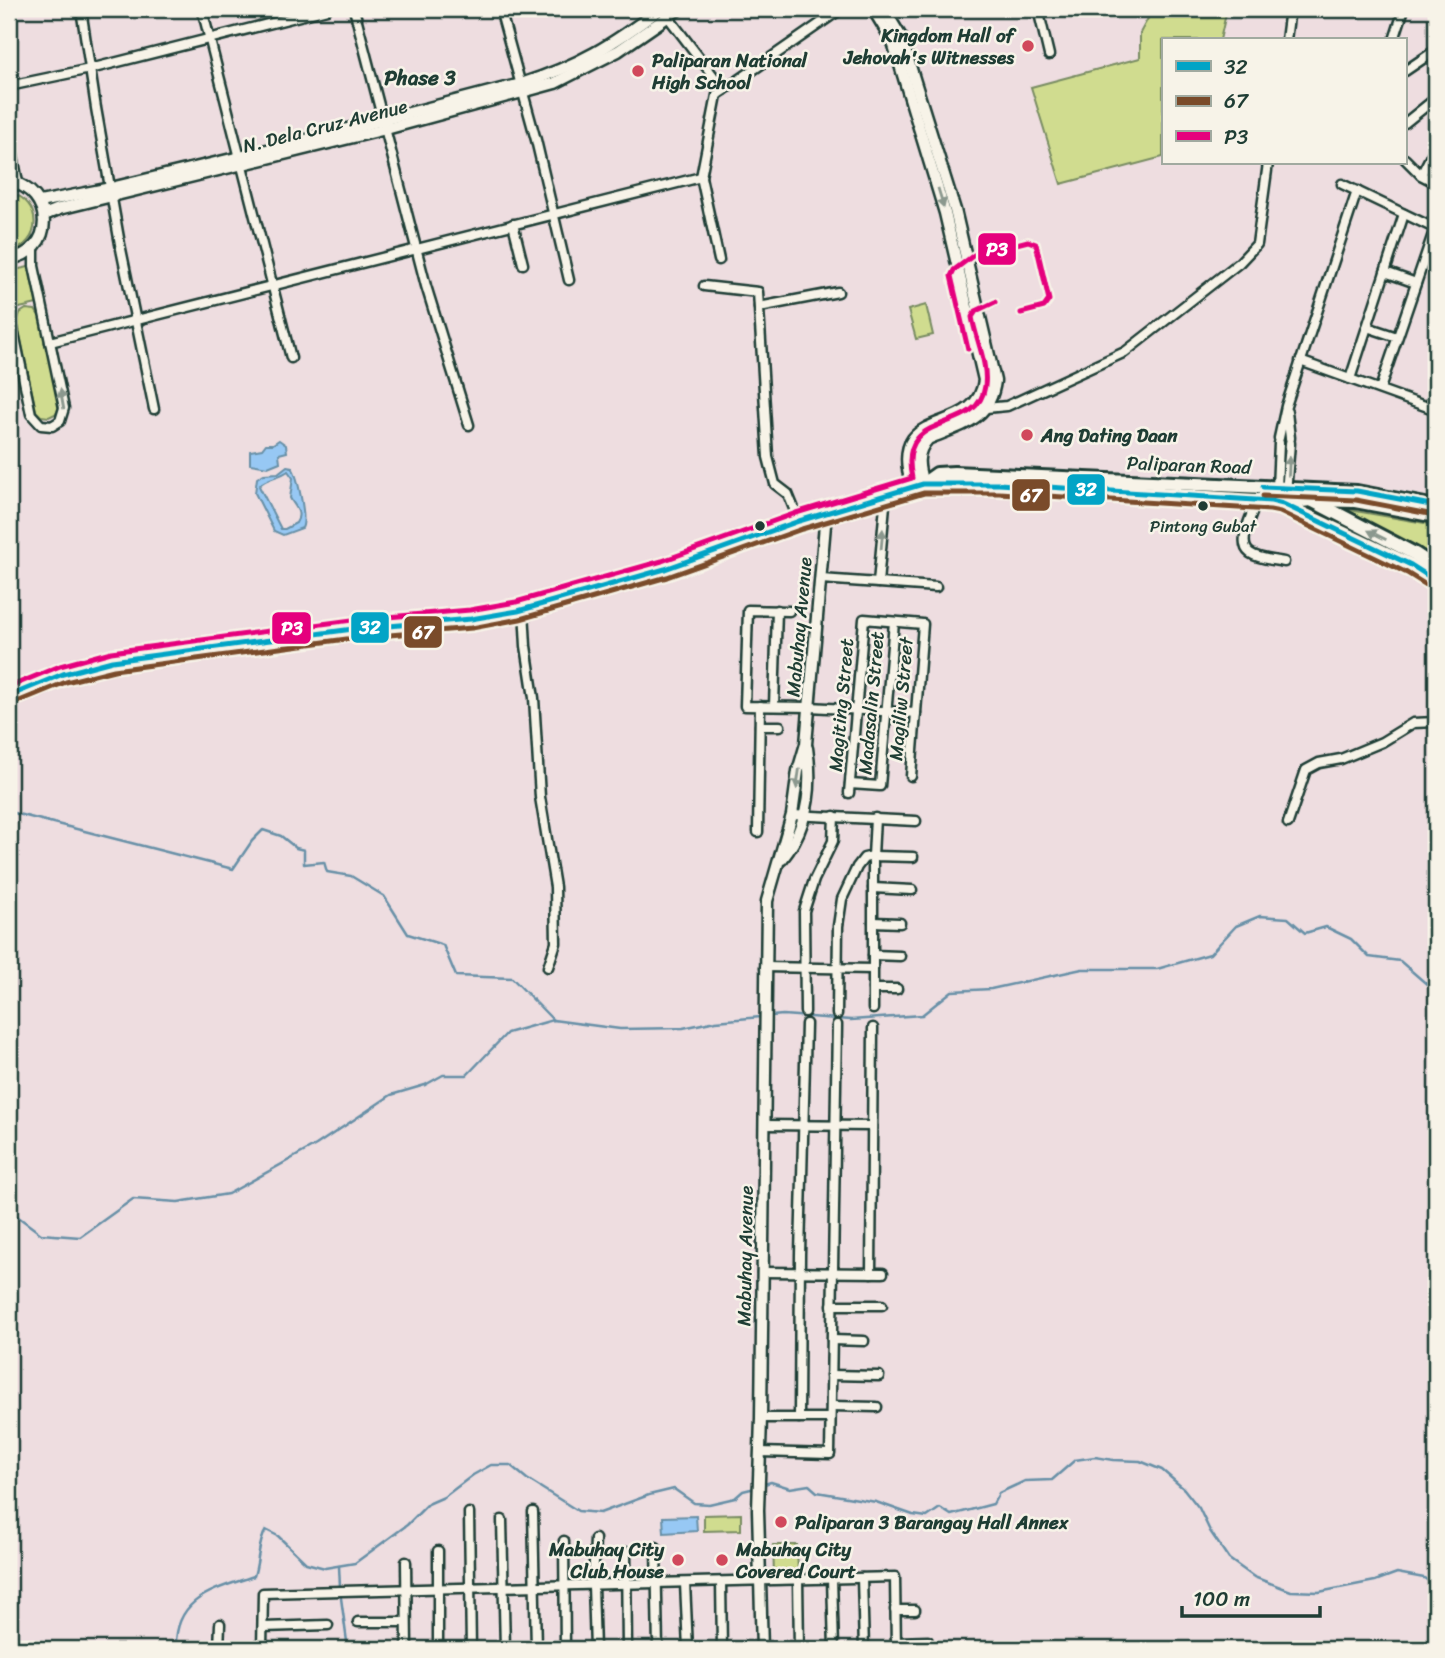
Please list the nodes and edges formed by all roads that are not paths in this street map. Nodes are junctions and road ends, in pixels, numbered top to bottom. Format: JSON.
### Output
{"nodes":[{"id":1,"x":81,"y":9,"type":"edge"},
{"id":2,"x":202,"y":9,"type":"edge"},
{"id":3,"x":327,"y":9,"type":"edge"},
{"id":4,"x":354,"y":9,"type":"edge"},
{"id":5,"x":500,"y":9,"type":"edge"},
{"id":6,"x":679,"y":9,"type":"edge"},
{"id":7,"x":841,"y":9,"type":"edge"},
{"id":8,"x":873,"y":9,"type":"edge"},
{"id":9,"x":884,"y":9,"type":"edge"},
{"id":10,"x":1038,"y":9,"type":"edge"},
{"id":11,"x":1290,"y":9,"type":"edge"},
{"id":12,"x":1404,"y":9,"type":"edge"},
{"id":13,"x":663,"y":11,"type":"edge"},
{"id":14,"x":1436,"y":28,"type":"edge"},
{"id":15,"x":1436,"y":33,"type":"edge"},
{"id":16,"x":1286,"y":38,"type":"edge"},
{"id":17,"x":1395,"y":38,"type":"edge"},
{"id":18,"x":210,"y":39,"type":"junction"},
{"id":19,"x":1436,"y":50,"type":"edge"},
{"id":20,"x":1049,"y":55,"type":"dead end"},
{"id":21,"x":90,"y":69,"type":"junction"},
{"id":22,"x":1406,"y":70,"type":"edge"},
{"id":23,"x":9,"y":86,"type":"edge"},
{"id":24,"x":522,"y":88,"type":"junction"},
{"id":25,"x":724,"y":90,"type":"junction"},
{"id":26,"x":1436,"y":99,"type":"edge"},
{"id":27,"x":1406,"y":122,"type":"edge"},
{"id":28,"x":385,"y":125,"type":"junction"},
{"id":29,"x":9,"y":133,"type":"edge"},
{"id":30,"x":1436,"y":146,"type":"edge"},
{"id":31,"x":1406,"y":160,"type":"edge"},
{"id":32,"x":241,"y":161,"type":"junction"},
{"id":33,"x":1268,"y":164,"type":"edge"},
{"id":34,"x":1421,"y":175,"type":"junction"},
{"id":35,"x":701,"y":177,"type":"junction"},
{"id":36,"x":13,"y":182,"type":"edge"},
{"id":37,"x":1436,"y":183,"type":"edge"},
{"id":38,"x":1342,"y":184,"type":"dead end"},
{"id":39,"x":1357,"y":191,"type":"junction"},
{"id":40,"x":112,"y":192,"type":"junction"},
{"id":41,"x":40,"y":202,"type":"junction"},
{"id":42,"x":554,"y":214,"type":"junction"},
{"id":43,"x":1404,"y":214,"type":"junction"},
{"id":44,"x":44,"y":215,"type":"junction"},
{"id":45,"x":513,"y":225,"type":"junction"},
{"id":46,"x":1435,"y":229,"type":"edge"},
{"id":47,"x":34,"y":247,"type":"junction"},
{"id":48,"x":416,"y":249,"type":"junction"},
{"id":49,"x":9,"y":259,"type":"edge"},
{"id":50,"x":719,"y":260,"type":"dead end"},
{"id":51,"x":523,"y":264,"type":"dead end"},
{"id":52,"x":1385,"y":272,"type":"junction"},
{"id":53,"x":569,"y":280,"type":"dead end"},
{"id":54,"x":1416,"y":283,"type":"junction"},
{"id":55,"x":272,"y":285,"type":"junction"},
{"id":56,"x":704,"y":286,"type":"dead end"},
{"id":57,"x":838,"y":292,"type":"dead end"},
{"id":58,"x":759,"y":307,"type":"junction"},
{"id":59,"x":9,"y":309,"type":"edge"},
{"id":60,"x":135,"y":319,"type":"junction"},
{"id":61,"x":1367,"y":327,"type":"junction"},
{"id":62,"x":1397,"y":337,"type":"junction"},
{"id":63,"x":50,"y":342,"type":"junction"},
{"id":64,"x":13,"y":351,"type":"edge"},
{"id":65,"x":291,"y":358,"type":"dead end"},
{"id":66,"x":1300,"y":361,"type":"junction"},
{"id":67,"x":1350,"y":379,"type":"junction"},
{"id":68,"x":1436,"y":387,"type":"edge"},
{"id":69,"x":1380,"y":389,"type":"junction"},
{"id":70,"x":982,"y":405,"type":"junction"},
{"id":71,"x":1286,"y":406,"type":"junction"},
{"id":72,"x":1433,"y":408,"type":"edge"},
{"id":73,"x":154,"y":410,"type":"dead end"},
{"id":74,"x":469,"y":425,"type":"dead end"},
{"id":75,"x":917,"y":485,"type":"junction"},
{"id":76,"x":1283,"y":488,"type":"junction"},
{"id":77,"x":886,"y":495,"type":"junction"},
{"id":78,"x":1258,"y":499,"type":"junction"},
{"id":79,"x":1311,"y":501,"type":"junction"},
{"id":80,"x":1283,"y":504,"type":"junction"},
{"id":81,"x":1436,"y":506,"type":"edge"},
{"id":82,"x":826,"y":513,"type":"junction"},
{"id":83,"x":1436,"y":517,"type":"edge"},
{"id":84,"x":799,"y":522,"type":"junction"},
{"id":85,"x":1284,"y":562,"type":"dead end"},
{"id":86,"x":1436,"y":568,"type":"edge"},
{"id":87,"x":821,"y":579,"type":"junction"},
{"id":88,"x":1436,"y":581,"type":"edge"},
{"id":89,"x":878,"y":583,"type":"junction"},
{"id":90,"x":936,"y":587,"type":"dead end"},
{"id":91,"x":524,"y":610,"type":"junction"},
{"id":92,"x":777,"y":610,"type":"junction"},
{"id":93,"x":789,"y":611,"type":"dead end"},
{"id":94,"x":894,"y":622,"type":"junction"},
{"id":95,"x":9,"y":696,"type":"edge"},
{"id":96,"x":760,"y":706,"type":"junction"},
{"id":97,"x":774,"y":706,"type":"junction"},
{"id":98,"x":810,"y":707,"type":"junction"},
{"id":99,"x":856,"y":710,"type":"junction"},
{"id":100,"x":885,"y":711,"type":"junction"},
{"id":101,"x":916,"y":713,"type":"junction"},
{"id":102,"x":1436,"y":722,"type":"edge"},
{"id":103,"x":760,"y":726,"type":"junction"},
{"id":104,"x":780,"y":726,"type":"dead end"},
{"id":105,"x":807,"y":744,"type":"junction"},
{"id":106,"x":911,"y":776,"type":"dead end"},
{"id":107,"x":880,"y":786,"type":"joint"},
{"id":108,"x":792,"y":815,"type":"junction"},
{"id":109,"x":806,"y":815,"type":"junction"},
{"id":110,"x":835,"y":816,"type":"junction"},
{"id":111,"x":875,"y":818,"type":"junction"},
{"id":112,"x":916,"y":821,"type":"dead end"},
{"id":113,"x":1288,"y":823,"type":"dead end"},
{"id":114,"x":758,"y":832,"type":"dead end"},
{"id":115,"x":873,"y":856,"type":"junction"},
{"id":116,"x":912,"y":857,"type":"dead end"},
{"id":117,"x":777,"y":865,"type":"junction"},
{"id":118,"x":873,"y":888,"type":"junction"},
{"id":119,"x":912,"y":890,"type":"dead end"},
{"id":120,"x":873,"y":922,"type":"junction"},
{"id":121,"x":900,"y":923,"type":"dead end"},
{"id":122,"x":873,"y":955,"type":"junction"},
{"id":123,"x":900,"y":956,"type":"dead end"},
{"id":124,"x":548,"y":967,"type":"dead end"},
{"id":125,"x":765,"y":967,"type":"junction"},
{"id":126,"x":804,"y":968,"type":"junction"},
{"id":127,"x":838,"y":968,"type":"junction"},
{"id":128,"x":873,"y":969,"type":"junction"},
{"id":129,"x":873,"y":989,"type":"junction"},
{"id":130,"x":897,"y":989,"type":"dead end"},
{"id":131,"x":873,"y":1009,"type":"dead end"},
{"id":132,"x":805,"y":1012,"type":"dead end"},
{"id":133,"x":837,"y":1014,"type":"dead end"},
{"id":134,"x":806,"y":1024,"type":"dead end"},
{"id":135,"x":837,"y":1025,"type":"dead end"},
{"id":136,"x":873,"y":1028,"type":"dead end"},
{"id":137,"x":764,"y":1125,"type":"junction"},
{"id":138,"x":803,"y":1125,"type":"junction"},
{"id":139,"x":836,"y":1126,"type":"junction"},
{"id":140,"x":872,"y":1126,"type":"junction"},
{"id":141,"x":762,"y":1272,"type":"junction"},
{"id":142,"x":800,"y":1272,"type":"junction"},
{"id":143,"x":833,"y":1273,"type":"junction"},
{"id":144,"x":871,"y":1273,"type":"junction"},
{"id":145,"x":883,"y":1273,"type":"dead end"},
{"id":146,"x":832,"y":1305,"type":"junction"},
{"id":147,"x":881,"y":1305,"type":"dead end"},
{"id":148,"x":832,"y":1340,"type":"junction"},
{"id":149,"x":864,"y":1341,"type":"dead end"},
{"id":150,"x":831,"y":1375,"type":"junction"},
{"id":151,"x":879,"y":1376,"type":"dead end"},
{"id":152,"x":831,"y":1406,"type":"junction"},
{"id":153,"x":877,"y":1407,"type":"dead end"},
{"id":154,"x":761,"y":1418,"type":"junction"},
{"id":155,"x":799,"y":1418,"type":"junction"},
{"id":156,"x":830,"y":1418,"type":"junction"},
{"id":157,"x":760,"y":1452,"type":"junction"},
{"id":158,"x":533,"y":1512,"type":"dead end"},
{"id":159,"x":469,"y":1513,"type":"dead end"},
{"id":160,"x":502,"y":1520,"type":"dead end"},
{"id":161,"x":595,"y":1539,"type":"dead end"},
{"id":162,"x":564,"y":1541,"type":"dead end"},
{"id":163,"x":656,"y":1547,"type":"dead end"},
{"id":164,"x":439,"y":1551,"type":"dead end"},
{"id":165,"x":626,"y":1552,"type":"dead end"},
{"id":166,"x":406,"y":1562,"type":"dead end"},
{"id":167,"x":832,"y":1578,"type":"junction"},
{"id":168,"x":862,"y":1578,"type":"junction"},
{"id":169,"x":798,"y":1579,"type":"junction"},
{"id":170,"x":759,"y":1581,"type":"junction"},
{"id":171,"x":721,"y":1582,"type":"junction"},
{"id":172,"x":658,"y":1583,"type":"junction"},
{"id":173,"x":685,"y":1583,"type":"junction"},
{"id":174,"x":624,"y":1584,"type":"junction"},
{"id":175,"x":593,"y":1585,"type":"junction"},
{"id":176,"x":564,"y":1586,"type":"junction"},
{"id":177,"x":535,"y":1587,"type":"junction"},
{"id":178,"x":504,"y":1588,"type":"junction"},
{"id":179,"x":470,"y":1589,"type":"junction"},
{"id":180,"x":437,"y":1590,"type":"junction"},
{"id":181,"x":406,"y":1591,"type":"junction"},
{"id":182,"x":895,"y":1610,"type":"junction"},
{"id":183,"x":915,"y":1610,"type":"dead end"},
{"id":184,"x":358,"y":1622,"type":"dead end"},
{"id":185,"x":406,"y":1622,"type":"junction"},
{"id":186,"x":220,"y":1624,"type":"dead end"},
{"id":187,"x":328,"y":1625,"type":"dead end"},
{"id":188,"x":263,"y":1627,"type":"junction"},
{"id":189,"x":928,"y":1641,"type":"dead end"},
{"id":190,"x":896,"y":1646,"type":"edge"},
{"id":191,"x":219,"y":1649,"type":"edge"},
{"id":192,"x":262,"y":1649,"type":"edge"},
{"id":193,"x":407,"y":1649,"type":"edge"},
{"id":194,"x":438,"y":1649,"type":"edge"},
{"id":195,"x":471,"y":1649,"type":"edge"},
{"id":196,"x":505,"y":1649,"type":"edge"},
{"id":197,"x":536,"y":1649,"type":"edge"},
{"id":198,"x":565,"y":1649,"type":"edge"},
{"id":199,"x":595,"y":1649,"type":"edge"},
{"id":200,"x":627,"y":1649,"type":"edge"},
{"id":201,"x":658,"y":1649,"type":"edge"},
{"id":202,"x":688,"y":1649,"type":"edge"},
{"id":203,"x":722,"y":1649,"type":"edge"},
{"id":204,"x":762,"y":1649,"type":"edge"},
{"id":205,"x":799,"y":1649,"type":"edge"},
{"id":206,"x":834,"y":1649,"type":"edge"},
{"id":207,"x":864,"y":1649,"type":"edge"}],
"edges":[{"from":1,"to":21,"type":"street"},
{"from":2,"to":18,"type":"street"},
{"from":3,"to":18,"type":"street"},
{"from":4,"to":28,"type":"street"},
{"from":5,"to":24,"type":"street"},
{"from":6,"to":13,"type":"street","name":"N. Dela Cruz Avenue"},
{"from":7,"to":25,"type":"street"},
{"from":8,"to":70,"type":"street","one_way":true},
{"from":9,"to":70,"type":"street"},
{"from":10,"to":20,"type":"street"},
{"from":11,"to":16,"type":"street"},
{"from":12,"to":17,"type":"street"},
{"from":13,"to":24,"type":"street","name":"N. Dela Cruz Avenue"},
{"from":13,"to":25,"type":"street"},
{"from":14,"to":15,"type":"street"},
{"from":18,"to":21,"type":"street"},
{"from":18,"to":32,"type":"street"},
{"from":19,"to":22,"type":"street"},
{"from":21,"to":23,"type":"street"},
{"from":21,"to":40,"type":"street"},
{"from":24,"to":28,"type":"street","name":"N. Dela Cruz Avenue"},
{"from":24,"to":42,"type":"street"},
{"from":25,"to":35,"type":"street"},
{"from":26,"to":27,"type":"street"},
{"from":28,"to":32,"type":"street","name":"N. Dela Cruz Avenue"},
{"from":28,"to":48,"type":"street"},
{"from":29,"to":36,"type":"street"},
{"from":30,"to":34,"type":"street"},
{"from":31,"to":34,"type":"street"},
{"from":32,"to":40,"type":"street","name":"N. Dela Cruz Avenue"},
{"from":32,"to":55,"type":"street"},
{"from":33,"to":70,"type":"street"},
{"from":34,"to":37,"type":"street"},
{"from":35,"to":42,"type":"street"},
{"from":35,"to":50,"type":"street"},
{"from":36,"to":41,"type":"street"},
{"from":38,"to":39,"type":"street"},
{"from":39,"to":43,"type":"street"},
{"from":39,"to":66,"type":"street"},
{"from":40,"to":41,"type":"street","name":"N. Dela Cruz Avenue"},
{"from":40,"to":44,"type":"street","name":"N. Dela Cruz Avenue"},
{"from":40,"to":60,"type":"street"},
{"from":41,"to":44,"type":"street"},
{"from":42,"to":45,"type":"street"},
{"from":42,"to":53,"type":"street"},
{"from":43,"to":46,"type":"street"},
{"from":43,"to":52,"type":"street"},
{"from":44,"to":47,"type":"street"},
{"from":45,"to":48,"type":"street"},
{"from":45,"to":51,"type":"street"},
{"from":46,"to":54,"type":"street"},
{"from":47,"to":49,"type":"street"},
{"from":47,"to":63,"type":"street"},
{"from":48,"to":55,"type":"street"},
{"from":48,"to":74,"type":"street"},
{"from":52,"to":54,"type":"street"},
{"from":52,"to":61,"type":"street"},
{"from":54,"to":62,"type":"street"},
{"from":55,"to":60,"type":"street"},
{"from":55,"to":65,"type":"street"},
{"from":56,"to":58,"type":"street"},
{"from":57,"to":58,"type":"street"},
{"from":58,"to":84,"type":"street"},
{"from":59,"to":64,"type":"street"},
{"from":60,"to":63,"type":"street"},
{"from":60,"to":73,"type":"street"},
{"from":61,"to":62,"type":"street"},
{"from":61,"to":67,"type":"street"},
{"from":62,"to":69,"type":"street"},
{"from":64,"to":63,"type":"street","one_way":true},
{"from":66,"to":67,"type":"street"},
{"from":66,"to":71,"type":"street"},
{"from":67,"to":69,"type":"street"},
{"from":68,"to":72,"type":"street"},
{"from":69,"to":72,"type":"street"},
{"from":70,"to":75,"type":"street"},
{"from":76,"to":71,"type":"street","one_way":true},
{"from":71,"to":76,"type":"street"},
{"from":75,"to":76,"type":"main road","name":"Paliparan Road"},
{"from":75,"to":77,"type":"main road","name":"Paliparan Road"},
{"from":75,"to":78,"type":"main road","name":"Paliparan Road"},
{"from":76,"to":79,"type":"main road","name":"Paliparan Road"},
{"from":76,"to":80,"type":"street"},
{"from":76,"to":81,"type":"main road"},
{"from":77,"to":82,"type":"main road","name":"Paliparan Road"},
{"from":89,"to":77,"type":"street","one_way":true},
{"from":78,"to":80,"type":"main road","name":"Paliparan Road"},
{"from":78,"to":85,"type":"street"},
{"from":79,"to":80,"type":"main road"},
{"from":79,"to":83,"type":"main road"},
{"from":86,"to":79,"type":"main road","name":"Paliparan Road","one_way":true},
{"from":80,"to":88,"type":"main road","name":"Paliparan Road"},
{"from":82,"to":84,"type":"main road","name":"Paliparan Road"},
{"from":82,"to":87,"type":"street","name":"Mabuhay Avenue"},
{"from":84,"to":91,"type":"main road","name":"Paliparan Road"},
{"from":87,"to":89,"type":"street"},
{"from":87,"to":98,"type":"street","name":"Mabuhay Avenue"},
{"from":89,"to":90,"type":"street"},
{"from":91,"to":95,"type":"main road","name":"Paliparan Road"},
{"from":91,"to":124,"type":"street"},
{"from":92,"to":93,"type":"street"},
{"from":92,"to":96,"type":"street"},
{"from":92,"to":97,"type":"street"},
{"from":94,"to":99,"type":"street","name":"Magiting Street"},
{"from":94,"to":100,"type":"street","name":"Madasalin Street"},
{"from":94,"to":101,"type":"street","name":"Magiliw Street"},
{"from":96,"to":97,"type":"street"},
{"from":96,"to":103,"type":"street"},
{"from":97,"to":98,"type":"street"},
{"from":98,"to":99,"type":"street"},
{"from":98,"to":105,"type":"street","name":"Mabuhay Avenue"},
{"from":99,"to":100,"type":"street"},
{"from":99,"to":107,"type":"street","name":"Magiting Street"},
{"from":100,"to":101,"type":"street"},
{"from":100,"to":107,"type":"street","name":"Madasalin Street"},
{"from":101,"to":106,"type":"street","name":"Magiliw Street"},
{"from":102,"to":113,"type":"street"},
{"from":103,"to":104,"type":"street"},
{"from":103,"to":114,"type":"street"},
{"from":105,"to":108,"type":"street","name":"Mabuhay Avenue","one_way":true},
{"from":105,"to":109,"type":"street","name":"Mabuhay Avenue"},
{"from":108,"to":109,"type":"street"},
{"from":108,"to":117,"type":"street","name":"Mabuhay Avenue"},
{"from":109,"to":110,"type":"street"},
{"from":109,"to":117,"type":"street","name":"Mabuhay Avenue"},
{"from":110,"to":111,"type":"street"},
{"from":110,"to":126,"type":"street"},
{"from":111,"to":112,"type":"street"},
{"from":111,"to":115,"type":"street"},
{"from":115,"to":116,"type":"street"},
{"from":115,"to":118,"type":"street"},
{"from":115,"to":127,"type":"street"},
{"from":117,"to":125,"type":"street","name":"Mabuhay Avenue"},
{"from":118,"to":119,"type":"street"},
{"from":118,"to":120,"type":"street"},
{"from":120,"to":121,"type":"street"},
{"from":120,"to":122,"type":"street"},
{"from":122,"to":123,"type":"street"},
{"from":122,"to":128,"type":"street"},
{"from":125,"to":126,"type":"street"},
{"from":125,"to":137,"type":"street","name":"Mabuhay Avenue"},
{"from":126,"to":127,"type":"street"},
{"from":126,"to":132,"type":"street"},
{"from":127,"to":128,"type":"street"},
{"from":127,"to":133,"type":"street"},
{"from":128,"to":129,"type":"street"},
{"from":129,"to":130,"type":"street"},
{"from":129,"to":131,"type":"street"},
{"from":134,"to":138,"type":"street"},
{"from":135,"to":139,"type":"street"},
{"from":136,"to":140,"type":"street"},
{"from":137,"to":138,"type":"street"},
{"from":137,"to":141,"type":"street","name":"Mabuhay Avenue"},
{"from":138,"to":139,"type":"street"},
{"from":138,"to":142,"type":"street"},
{"from":139,"to":140,"type":"street"},
{"from":139,"to":143,"type":"street"},
{"from":140,"to":144,"type":"street"},
{"from":141,"to":142,"type":"street"},
{"from":141,"to":154,"type":"street","name":"Mabuhay Avenue"},
{"from":142,"to":143,"type":"street"},
{"from":142,"to":155,"type":"street"},
{"from":143,"to":144,"type":"street"},
{"from":143,"to":146,"type":"street"},
{"from":144,"to":145,"type":"street"},
{"from":146,"to":147,"type":"street"},
{"from":146,"to":148,"type":"street"},
{"from":148,"to":149,"type":"street"},
{"from":148,"to":150,"type":"street"},
{"from":150,"to":151,"type":"street"},
{"from":150,"to":152,"type":"street"},
{"from":152,"to":153,"type":"street"},
{"from":152,"to":156,"type":"street"},
{"from":154,"to":155,"type":"street"},
{"from":154,"to":157,"type":"street","name":"Mabuhay Avenue"},
{"from":155,"to":156,"type":"street"},
{"from":156,"to":157,"type":"street"},
{"from":157,"to":170,"type":"street","name":"Mabuhay Avenue"},
{"from":158,"to":177,"type":"street"},
{"from":159,"to":179,"type":"street"},
{"from":160,"to":178,"type":"street"},
{"from":161,"to":175,"type":"street"},
{"from":162,"to":176,"type":"street"},
{"from":163,"to":172,"type":"street"},
{"from":164,"to":180,"type":"street"},
{"from":165,"to":174,"type":"street"},
{"from":166,"to":181,"type":"street"},
{"from":167,"to":168,"type":"street"},
{"from":167,"to":169,"type":"street"},
{"from":167,"to":206,"type":"street"},
{"from":168,"to":182,"type":"street"},
{"from":168,"to":207,"type":"street"},
{"from":169,"to":170,"type":"street"},
{"from":169,"to":205,"type":"street"},
{"from":170,"to":171,"type":"street"},
{"from":170,"to":204,"type":"street","name":"Mabuhay Avenue"},
{"from":171,"to":173,"type":"street"},
{"from":171,"to":203,"type":"street"},
{"from":172,"to":173,"type":"street"},
{"from":172,"to":174,"type":"street"},
{"from":172,"to":201,"type":"street"},
{"from":173,"to":202,"type":"street"},
{"from":174,"to":175,"type":"street"},
{"from":174,"to":200,"type":"street"},
{"from":175,"to":176,"type":"street"},
{"from":175,"to":199,"type":"street"},
{"from":176,"to":177,"type":"street"},
{"from":176,"to":198,"type":"street"},
{"from":177,"to":178,"type":"street"},
{"from":177,"to":197,"type":"street"},
{"from":178,"to":179,"type":"street"},
{"from":178,"to":196,"type":"street"},
{"from":179,"to":180,"type":"street"},
{"from":179,"to":195,"type":"street"},
{"from":180,"to":181,"type":"street"},
{"from":180,"to":194,"type":"street"},
{"from":181,"to":185,"type":"street"},
{"from":181,"to":188,"type":"street"},
{"from":182,"to":183,"type":"street"},
{"from":182,"to":190,"type":"street"},
{"from":184,"to":185,"type":"street"},
{"from":185,"to":193,"type":"street"},
{"from":186,"to":191,"type":"street"},
{"from":187,"to":188,"type":"street"},
{"from":188,"to":192,"type":"street"},
{"from":189,"to":190,"type":"street"}]}
